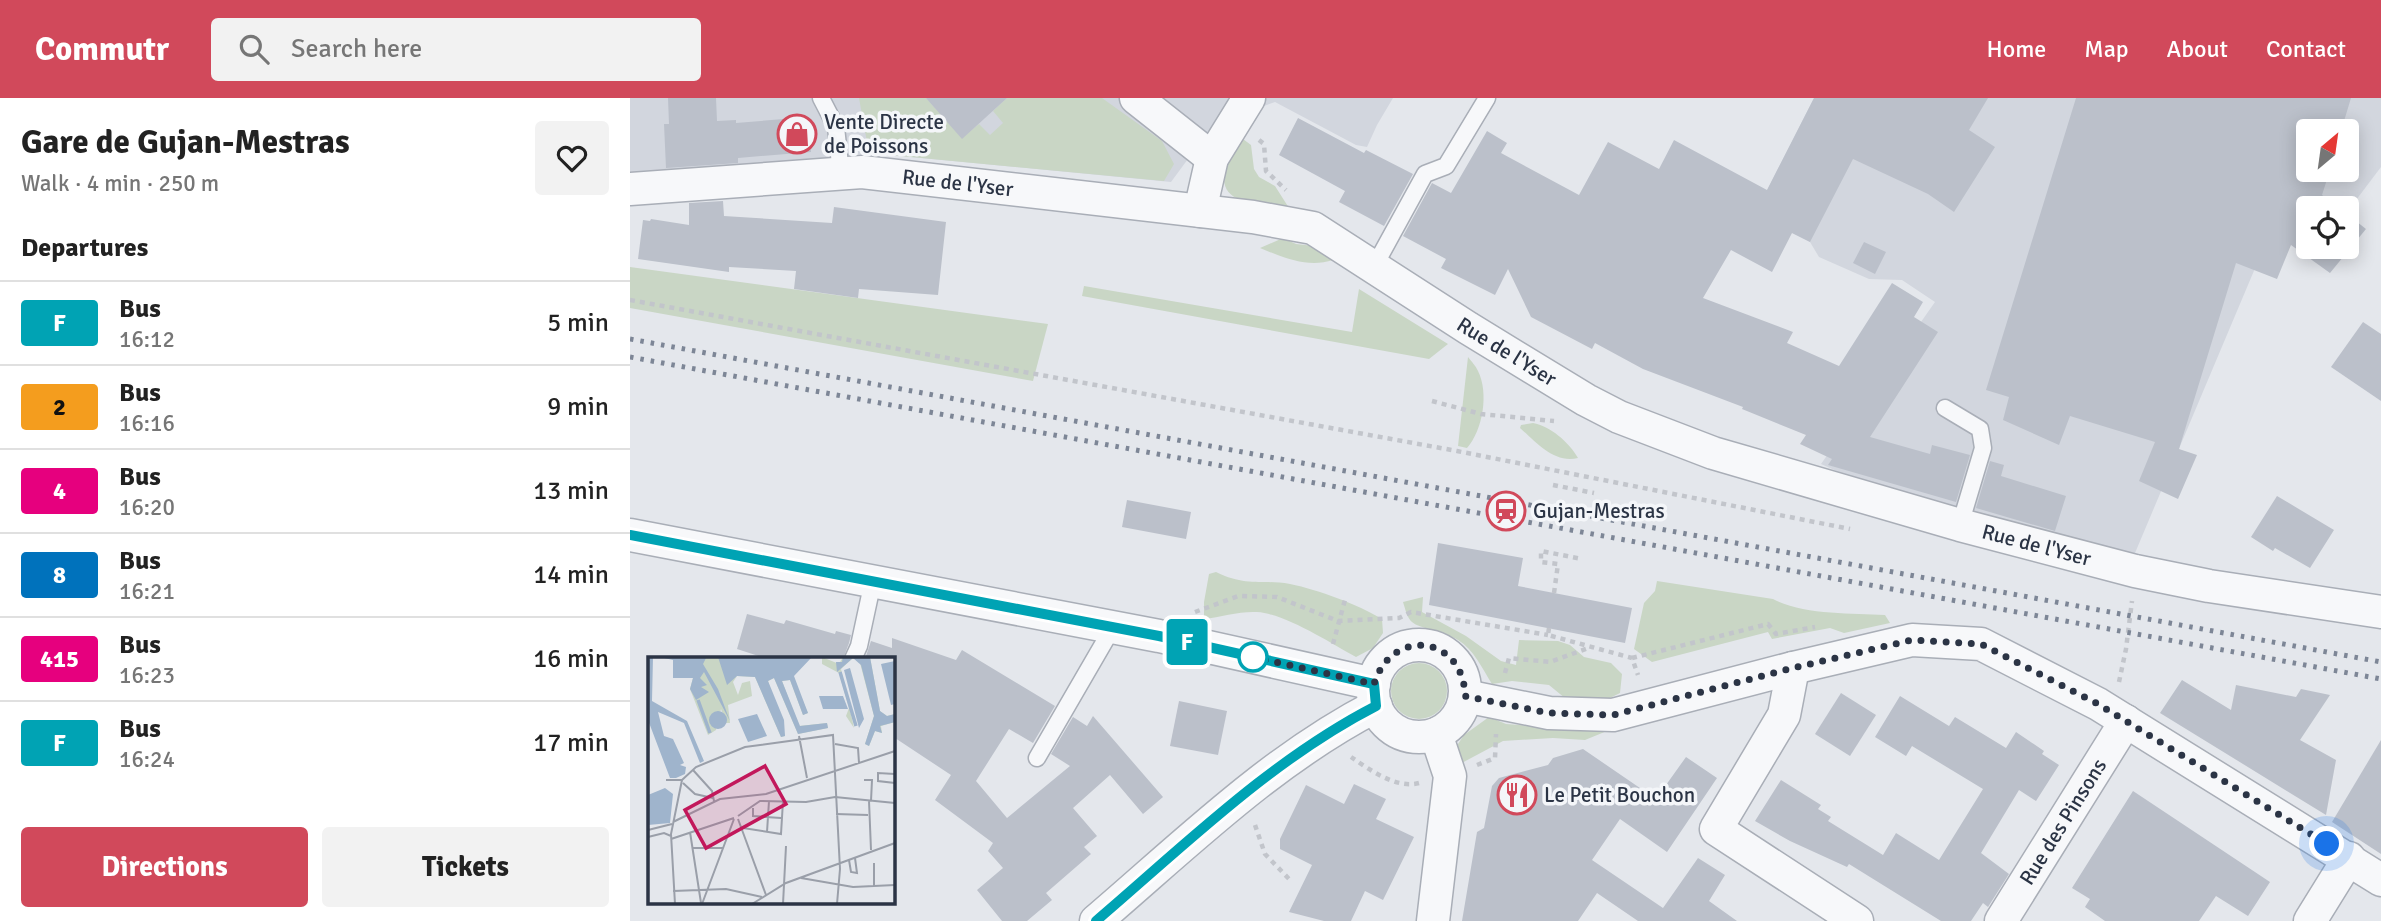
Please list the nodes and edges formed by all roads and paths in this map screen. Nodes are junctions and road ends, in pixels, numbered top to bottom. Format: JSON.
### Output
{"nodes":[{"id":1,"x":821,"y":98,"type":"edge"},
{"id":2,"x":1136,"y":98,"type":"edge"},
{"id":3,"x":1487,"y":98,"type":"edge"},
{"id":4,"x":1242,"y":111,"type":"edge"},
{"id":5,"x":1212,"y":159,"type":"junction"},
{"id":6,"x":841,"y":174,"type":"junction"},
{"id":7,"x":630,"y":190,"type":"edge"},
{"id":8,"x":1200,"y":211,"type":"junction"},
{"id":9,"x":1313,"y":228,"type":"junction"},
{"id":10,"x":1374,"y":267,"type":"junction"},
{"id":11,"x":630,"y":300,"type":"edge"},
{"id":12,"x":1432,"y":401,"type":"dead end"},
{"id":13,"x":1945,"y":408,"type":"dead end"},
{"id":14,"x":1554,"y":422,"type":"dead end"},
{"id":15,"x":1553,"y":485,"type":"dead end"},
{"id":16,"x":1594,"y":493,"type":"dead end"},
{"id":17,"x":1960,"y":525,"type":"junction"},
{"id":18,"x":1860,"y":531,"type":"dead end"},
{"id":19,"x":630,"y":535,"type":"edge"},
{"id":20,"x":1582,"y":559,"type":"dead end"},
{"id":21,"x":2135,"y":571,"type":"junction"},
{"id":22,"x":873,"y":581,"type":"junction"},
{"id":23,"x":1554,"y":593,"type":"dead end"},
{"id":24,"x":1185,"y":610,"type":"dead end"},
{"id":25,"x":2381,"y":612,"type":"edge"},
{"id":26,"x":1113,"y":627,"type":"junction"},
{"id":27,"x":1549,"y":628,"type":"dead end"},
{"id":28,"x":1548,"y":635,"type":"junction"},
{"id":29,"x":1849,"y":655,"type":"junction"},
{"id":30,"x":854,"y":657,"type":"edge"},
{"id":31,"x":1633,"y":658,"type":"junction"},
{"id":32,"x":1793,"y":668,"type":"junction"},
{"id":33,"x":1375,"y":695,"type":"junction"},
{"id":34,"x":1465,"y":696,"type":"junction"},
{"id":35,"x":1647,"y":706,"type":"junction"},
{"id":36,"x":2119,"y":718,"type":"junction"},
{"id":37,"x":1436,"y":734,"type":"junction"},
{"id":38,"x":1037,"y":758,"type":"dead end"},
{"id":39,"x":1244,"y":794,"type":"junction"},
{"id":40,"x":2349,"y":858,"type":"junction"},
{"id":41,"x":2381,"y":880,"type":"edge"},
{"id":42,"x":1291,"y":881,"type":"dead end"},
{"id":43,"x":1096,"y":921,"type":"edge"},
{"id":44,"x":1433,"y":921,"type":"edge"},
{"id":45,"x":1857,"y":921,"type":"edge"},
{"id":46,"x":2001,"y":921,"type":"edge"},
{"id":47,"x":2310,"y":921,"type":"edge"}],
"edges":[{"from":1,"to":6,"type":"lane"},
{"from":2,"to":5,"type":"street"},
{"from":3,"to":10,"type":"lane"},
{"from":4,"to":5,"type":"street"},
{"from":4,"to":9,"type":"path"},
{"from":5,"to":8,"type":"street"},
{"from":6,"to":7,"type":"street","name":"Rue de l'Yser"},
{"from":6,"to":8,"type":"street","name":"Rue de l'Yser"},
{"from":8,"to":9,"type":"street","name":"Rue de l'Yser"},
{"from":9,"to":10,"type":"street","name":"Rue de l'Yser"},
{"from":10,"to":17,"type":"street","name":"Rue de l'Yser"},
{"from":11,"to":18,"type":"path"},
{"from":12,"to":14,"type":"path"},
{"from":13,"to":17,"type":"lane"},
{"from":15,"to":16,"type":"path"},
{"from":17,"to":21,"type":"street","name":"Rue de l'Yser"},
{"from":19,"to":22,"type":"street"},
{"from":20,"to":23,"type":"path"},
{"from":21,"to":25,"type":"street","name":"Rue de l'Yser"},
{"from":21,"to":36,"type":"path"},
{"from":22,"to":26,"type":"street"},
{"from":22,"to":30,"type":"lane"},
{"from":24,"to":28,"type":"path"},
{"from":26,"to":33,"type":"street"},
{"from":26,"to":38,"type":"lane"},
{"from":27,"to":28,"type":"path"},
{"from":28,"to":31,"type":"path"},
{"from":29,"to":31,"type":"path"},
{"from":29,"to":32,"type":"street"},
{"from":29,"to":36,"type":"street"},
{"from":31,"to":35,"type":"path"},
{"from":32,"to":35,"type":"street"},
{"from":32,"to":45,"type":"street"},
{"from":33,"to":34,"type":"street"},
{"from":33,"to":37,"type":"street"},
{"from":33,"to":39,"type":"street"},
{"from":34,"to":35,"type":"street"},
{"from":34,"to":37,"type":"street"},
{"from":36,"to":40,"type":"street"},
{"from":36,"to":46,"type":"street","name":"Rue des Pinsons"},
{"from":37,"to":44,"type":"street"},
{"from":39,"to":42,"type":"path"},
{"from":39,"to":43,"type":"street"},
{"from":40,"to":41,"type":"street"},
{"from":40,"to":47,"type":"street"}]}
